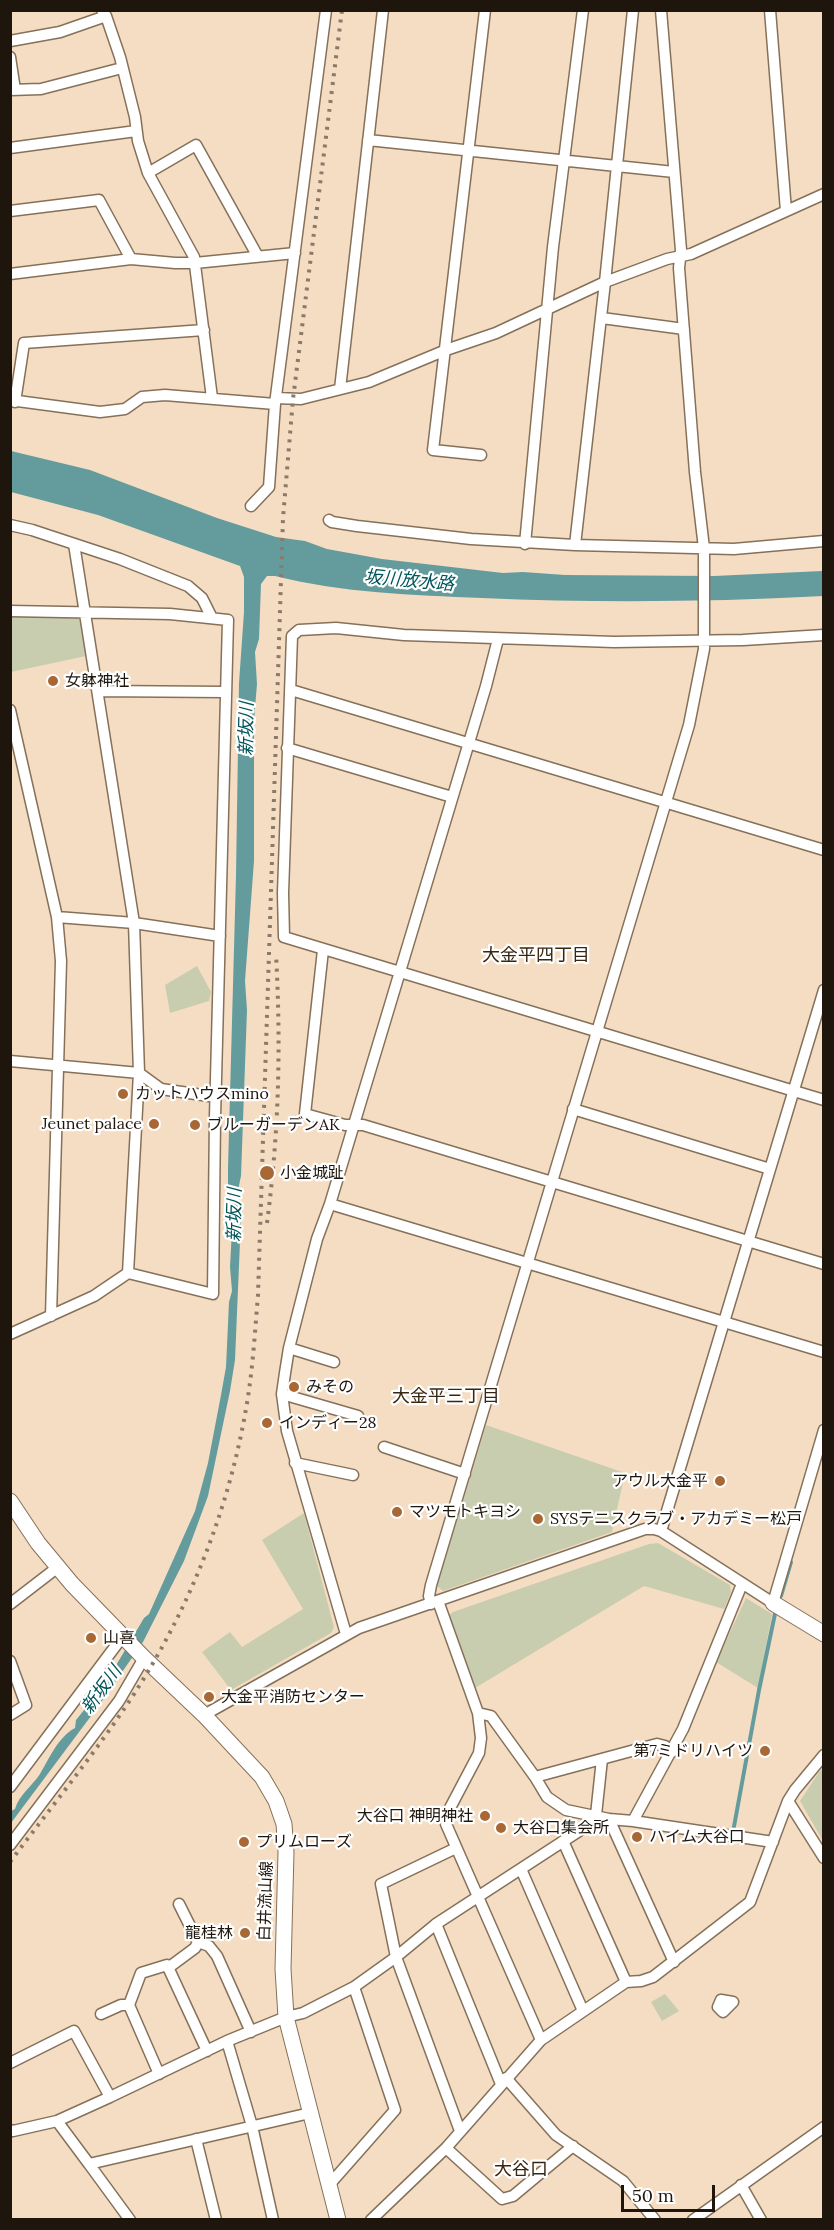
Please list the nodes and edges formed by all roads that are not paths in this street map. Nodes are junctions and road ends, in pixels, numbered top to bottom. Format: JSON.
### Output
{"nodes":[{"id":1,"x":326,"y":10,"type":"edge"},
{"id":2,"x":383,"y":10,"type":"edge"},
{"id":3,"x":485,"y":10,"type":"edge"},
{"id":4,"x":583,"y":10,"type":"edge"},
{"id":5,"x":633,"y":10,"type":"edge"},
{"id":6,"x":661,"y":10,"type":"edge"},
{"id":7,"x":770,"y":10,"type":"edge"},
{"id":8,"x":104,"y":12,"type":"edge"},
{"id":9,"x":10,"y":41,"type":"edge"},
{"id":10,"x":10,"y":57,"type":"edge"},
{"id":11,"x":122,"y":68,"type":"junction"},
{"id":12,"x":13,"y":90,"type":"edge"},
{"id":13,"x":136,"y":131,"type":"junction"},
{"id":14,"x":368,"y":140,"type":"junction"},
{"id":15,"x":10,"y":148,"type":"edge"},
{"id":16,"x":469,"y":150,"type":"junction"},
{"id":17,"x":566,"y":160,"type":"junction"},
{"id":18,"x":616,"y":167,"type":"junction"},
{"id":19,"x":674,"y":172,"type":"junction"},
{"id":20,"x":148,"y":173,"type":"junction"},
{"id":21,"x":824,"y":194,"type":"edge"},
{"id":22,"x":786,"y":211,"type":"junction"},
{"id":23,"x":10,"y":212,"type":"edge"},
{"id":24,"x":295,"y":253,"type":"junction"},
{"id":25,"x":257,"y":255,"type":"junction"},
{"id":26,"x":681,"y":256,"type":"junction"},
{"id":27,"x":131,"y":259,"type":"junction"},
{"id":28,"x":195,"y":263,"type":"junction"},
{"id":29,"x":10,"y":274,"type":"edge"},
{"id":30,"x":605,"y":282,"type":"junction"},
{"id":31,"x":549,"y":308,"type":"junction"},
{"id":32,"x":602,"y":318,"type":"junction"},
{"id":33,"x":684,"y":329,"type":"junction"},
{"id":34,"x":204,"y":330,"type":"junction"},
{"id":35,"x":446,"y":350,"type":"junction"},
{"id":36,"x":340,"y":388,"type":"junction"},
{"id":37,"x":212,"y":398,"type":"junction"},
{"id":38,"x":13,"y":401,"type":"edge"},
{"id":39,"x":275,"y":401,"type":"junction"},
{"id":40,"x":481,"y":455,"type":"dead end"},
{"id":41,"x":251,"y":506,"type":"dead end"},
{"id":42,"x":329,"y":520,"type":"dead end"},
{"id":43,"x":10,"y":525,"type":"edge"},
{"id":44,"x":824,"y":542,"type":"edge"},
{"id":45,"x":75,"y":544,"type":"junction"},
{"id":46,"x":525,"y":544,"type":"junction"},
{"id":47,"x":575,"y":545,"type":"junction"},
{"id":48,"x":704,"y":548,"type":"junction"},
{"id":49,"x":10,"y":611,"type":"edge"},
{"id":50,"x":87,"y":612,"type":"junction"},
{"id":51,"x":212,"y":618,"type":"junction"},
{"id":52,"x":824,"y":635,"type":"edge"},
{"id":53,"x":498,"y":639,"type":"junction"},
{"id":54,"x":703,"y":641,"type":"junction"},
{"id":55,"x":99,"y":690,"type":"junction"},
{"id":56,"x":291,"y":690,"type":"junction"},
{"id":57,"x":225,"y":692,"type":"junction"},
{"id":58,"x":10,"y":710,"type":"edge"},
{"id":59,"x":468,"y":743,"type":"junction"},
{"id":60,"x":287,"y":748,"type":"junction"},
{"id":61,"x":452,"y":797,"type":"junction"},
{"id":62,"x":665,"y":802,"type":"junction"},
{"id":63,"x":824,"y":850,"type":"edge"},
{"id":64,"x":57,"y":917,"type":"junction"},
{"id":65,"x":134,"y":923,"type":"junction"},
{"id":66,"x":220,"y":936,"type":"junction"},
{"id":67,"x":323,"y":950,"type":"junction"},
{"id":68,"x":400,"y":973,"type":"junction"},
{"id":69,"x":824,"y":990,"type":"edge"},
{"id":70,"x":820,"y":1013,"type":"edge"},
{"id":71,"x":597,"y":1031,"type":"junction"},
{"id":72,"x":10,"y":1061,"type":"edge"},
{"id":73,"x":57,"y":1065,"type":"junction"},
{"id":74,"x":139,"y":1073,"type":"junction"},
{"id":75,"x":792,"y":1091,"type":"junction"},
{"id":76,"x":216,"y":1097,"type":"junction"},
{"id":77,"x":824,"y":1100,"type":"edge"},
{"id":78,"x":573,"y":1109,"type":"junction"},
{"id":79,"x":354,"y":1126,"type":"junction"},
{"id":80,"x":770,"y":1169,"type":"junction"},
{"id":81,"x":551,"y":1182,"type":"junction"},
{"id":82,"x":330,"y":1204,"type":"junction"},
{"id":83,"x":748,"y":1241,"type":"junction"},
{"id":84,"x":527,"y":1263,"type":"junction"},
{"id":85,"x":824,"y":1264,"type":"edge"},
{"id":86,"x":128,"y":1273,"type":"junction"},
{"id":87,"x":51,"y":1316,"type":"junction"},
{"id":88,"x":724,"y":1323,"type":"junction"},
{"id":89,"x":10,"y":1334,"type":"edge"},
{"id":90,"x":289,"y":1348,"type":"junction"},
{"id":91,"x":824,"y":1352,"type":"edge"},
{"id":92,"x":334,"y":1362,"type":"dead end"},
{"id":93,"x":282,"y":1394,"type":"junction"},
{"id":94,"x":358,"y":1416,"type":"dead end"},
{"id":95,"x":822,"y":1437,"type":"edge"},
{"id":96,"x":384,"y":1447,"type":"dead end"},
{"id":97,"x":295,"y":1462,"type":"junction"},
{"id":98,"x":465,"y":1474,"type":"junction"},
{"id":99,"x":354,"y":1475,"type":"dead end"},
{"id":100,"x":10,"y":1501,"type":"edge"},
{"id":101,"x":661,"y":1531,"type":"junction"},
{"id":102,"x":58,"y":1567,"type":"junction"},
{"id":103,"x":742,"y":1584,"type":"junction"},
{"id":104,"x":773,"y":1602,"type":"junction"},
{"id":105,"x":435,"y":1603,"type":"junction"},
{"id":106,"x":10,"y":1604,"type":"edge"},
{"id":107,"x":824,"y":1634,"type":"edge"},
{"id":108,"x":346,"y":1635,"type":"junction"},
{"id":109,"x":125,"y":1637,"type":"junction"},
{"id":110,"x":143,"y":1657,"type":"junction"},
{"id":111,"x":10,"y":1661,"type":"edge"},
{"id":112,"x":478,"y":1713,"type":"junction"},
{"id":113,"x":10,"y":1715,"type":"edge"},
{"id":114,"x":204,"y":1715,"type":"junction"},
{"id":115,"x":672,"y":1752,"type":"junction"},
{"id":116,"x":824,"y":1755,"type":"edge"},
{"id":117,"x":602,"y":1759,"type":"junction"},
{"id":118,"x":535,"y":1777,"type":"junction"},
{"id":119,"x":10,"y":1786,"type":"edge"},
{"id":120,"x":788,"y":1801,"type":"junction"},
{"id":121,"x":601,"y":1817,"type":"junction"},
{"id":122,"x":633,"y":1821,"type":"junction"},
{"id":123,"x":563,"y":1841,"type":"junction"},
{"id":124,"x":773,"y":1842,"type":"junction"},
{"id":125,"x":10,"y":1845,"type":"edge"},
{"id":126,"x":456,"y":1848,"type":"junction"},
{"id":127,"x":824,"y":1858,"type":"edge"},
{"id":128,"x":521,"y":1869,"type":"junction"},
{"id":129,"x":478,"y":1896,"type":"junction"},
{"id":130,"x":179,"y":1904,"type":"dead end"},
{"id":131,"x":436,"y":1924,"type":"junction"},
{"id":132,"x":198,"y":1942,"type":"junction"},
{"id":133,"x":396,"y":1957,"type":"junction"},
{"id":134,"x":674,"y":1962,"type":"junction"},
{"id":135,"x":168,"y":1968,"type":"junction"},
{"id":136,"x":626,"y":1982,"type":"junction"},
{"id":137,"x":354,"y":1987,"type":"junction"},
{"id":138,"x":129,"y":2005,"type":"junction"},
{"id":139,"x":584,"y":2011,"type":"junction"},
{"id":140,"x":101,"y":2014,"type":"dead end"},
{"id":141,"x":286,"y":2017,"type":"junction"},
{"id":142,"x":251,"y":2032,"type":"junction"},
{"id":143,"x":541,"y":2040,"type":"junction"},
{"id":144,"x":227,"y":2041,"type":"junction"},
{"id":145,"x":207,"y":2051,"type":"junction"},
{"id":146,"x":10,"y":2062,"type":"edge"},
{"id":147,"x":159,"y":2074,"type":"junction"},
{"id":148,"x":504,"y":2081,"type":"junction"},
{"id":149,"x":110,"y":2097,"type":"junction"},
{"id":150,"x":310,"y":2113,"type":"junction"},
{"id":151,"x":57,"y":2121,"type":"junction"},
{"id":152,"x":252,"y":2126,"type":"junction"},
{"id":153,"x":824,"y":2127,"type":"edge"},
{"id":154,"x":10,"y":2130,"type":"edge"},
{"id":155,"x":460,"y":2131,"type":"junction"},
{"id":156,"x":196,"y":2139,"type":"junction"},
{"id":157,"x":573,"y":2146,"type":"junction"},
{"id":158,"x":446,"y":2148,"type":"junction"},
{"id":159,"x":89,"y":2163,"type":"junction"},
{"id":160,"x":741,"y":2185,"type":"junction"},
{"id":161,"x":329,"y":2186,"type":"junction"},
{"id":162,"x":130,"y":2220,"type":"edge"},
{"id":163,"x":216,"y":2220,"type":"edge"},
{"id":164,"x":273,"y":2220,"type":"edge"},
{"id":165,"x":338,"y":2220,"type":"edge"},
{"id":166,"x":371,"y":2220,"type":"edge"},
{"id":167,"x":656,"y":2220,"type":"edge"},
{"id":168,"x":693,"y":2220,"type":"edge"},
{"id":169,"x":761,"y":2220,"type":"edge"}],
"edges":[{"from":1,"to":24,"type":"street"},
{"from":2,"to":14,"type":"street"},
{"from":3,"to":16,"type":"street"},
{"from":4,"to":17,"type":"street"},
{"from":5,"to":18,"type":"street"},
{"from":6,"to":19,"type":"street"},
{"from":7,"to":22,"type":"street"},
{"from":8,"to":9,"type":"street"},
{"from":8,"to":11,"type":"street"},
{"from":10,"to":12,"type":"street"},
{"from":11,"to":12,"type":"street"},
{"from":11,"to":13,"type":"street"},
{"from":13,"to":15,"type":"street"},
{"from":13,"to":20,"type":"street"},
{"from":14,"to":16,"type":"street"},
{"from":14,"to":36,"type":"street"},
{"from":16,"to":17,"type":"street"},
{"from":16,"to":35,"type":"street"},
{"from":17,"to":18,"type":"street"},
{"from":17,"to":31,"type":"street"},
{"from":18,"to":19,"type":"street"},
{"from":18,"to":30,"type":"street"},
{"from":19,"to":26,"type":"street"},
{"from":20,"to":25,"type":"street"},
{"from":20,"to":28,"type":"street"},
{"from":21,"to":22,"type":"street"},
{"from":22,"to":26,"type":"street"},
{"from":23,"to":27,"type":"street"},
{"from":24,"to":25,"type":"street"},
{"from":24,"to":39,"type":"street"},
{"from":25,"to":28,"type":"street"},
{"from":26,"to":30,"type":"street"},
{"from":26,"to":33,"type":"street"},
{"from":27,"to":28,"type":"street"},
{"from":27,"to":29,"type":"street"},
{"from":28,"to":34,"type":"street"},
{"from":30,"to":31,"type":"street"},
{"from":30,"to":32,"type":"street"},
{"from":31,"to":35,"type":"street"},
{"from":31,"to":46,"type":"street"},
{"from":32,"to":33,"type":"street"},
{"from":32,"to":47,"type":"street"},
{"from":33,"to":48,"type":"street"},
{"from":34,"to":37,"type":"street"},
{"from":34,"to":38,"type":"street"},
{"from":35,"to":36,"type":"street"},
{"from":35,"to":40,"type":"street"},
{"from":36,"to":39,"type":"street"},
{"from":37,"to":38,"type":"street"},
{"from":37,"to":39,"type":"street"},
{"from":39,"to":41,"type":"street"},
{"from":42,"to":46,"type":"street"},
{"from":43,"to":45,"type":"street"},
{"from":44,"to":48,"type":"street"},
{"from":45,"to":50,"type":"street"},
{"from":45,"to":51,"type":"street"},
{"from":46,"to":47,"type":"street"},
{"from":47,"to":48,"type":"street"},
{"from":48,"to":54,"type":"street"},
{"from":49,"to":50,"type":"street"},
{"from":50,"to":51,"type":"street"},
{"from":50,"to":55,"type":"street"},
{"from":51,"to":57,"type":"street"},
{"from":52,"to":54,"type":"street"},
{"from":53,"to":54,"type":"street"},
{"from":53,"to":56,"type":"street"},
{"from":53,"to":59,"type":"street"},
{"from":54,"to":62,"type":"street"},
{"from":55,"to":57,"type":"street"},
{"from":55,"to":65,"type":"street"},
{"from":56,"to":59,"type":"street"},
{"from":56,"to":60,"type":"street"},
{"from":57,"to":66,"type":"street"},
{"from":58,"to":64,"type":"street"},
{"from":59,"to":61,"type":"street"},
{"from":59,"to":62,"type":"street"},
{"from":60,"to":61,"type":"street"},
{"from":60,"to":67,"type":"street"},
{"from":61,"to":68,"type":"street"},
{"from":62,"to":63,"type":"street"},
{"from":62,"to":71,"type":"street"},
{"from":64,"to":65,"type":"street"},
{"from":64,"to":73,"type":"street"},
{"from":65,"to":66,"type":"street"},
{"from":65,"to":74,"type":"street"},
{"from":66,"to":76,"type":"street"},
{"from":67,"to":68,"type":"street"},
{"from":67,"to":79,"type":"street"},
{"from":68,"to":71,"type":"street"},
{"from":68,"to":79,"type":"street"},
{"from":69,"to":70,"type":"street"},
{"from":70,"to":75,"type":"street"},
{"from":71,"to":75,"type":"street"},
{"from":71,"to":78,"type":"street"},
{"from":72,"to":73,"type":"street"},
{"from":73,"to":74,"type":"street"},
{"from":73,"to":87,"type":"street"},
{"from":74,"to":76,"type":"street"},
{"from":74,"to":86,"type":"street"},
{"from":75,"to":77,"type":"street"},
{"from":75,"to":80,"type":"street"},
{"from":76,"to":86,"type":"street"},
{"from":78,"to":80,"type":"street"},
{"from":78,"to":81,"type":"street"},
{"from":79,"to":81,"type":"street"},
{"from":79,"to":82,"type":"street"},
{"from":80,"to":83,"type":"street"},
{"from":81,"to":83,"type":"street"},
{"from":81,"to":84,"type":"street"},
{"from":82,"to":84,"type":"street"},
{"from":82,"to":90,"type":"street"},
{"from":83,"to":85,"type":"street"},
{"from":83,"to":88,"type":"street"},
{"from":84,"to":88,"type":"street"},
{"from":84,"to":98,"type":"street"},
{"from":86,"to":87,"type":"street"},
{"from":87,"to":89,"type":"street"},
{"from":88,"to":91,"type":"street"},
{"from":88,"to":101,"type":"street"},
{"from":90,"to":92,"type":"street"},
{"from":90,"to":93,"type":"street"},
{"from":93,"to":94,"type":"street"},
{"from":93,"to":97,"type":"street"},
{"from":95,"to":104,"type":"street"},
{"from":96,"to":98,"type":"street"},
{"from":97,"to":99,"type":"street"},
{"from":97,"to":108,"type":"street"},
{"from":98,"to":105,"type":"street"},
{"from":100,"to":102,"type":"main road","name":"白井流山線"},
{"from":101,"to":103,"type":"street"},
{"from":101,"to":105,"type":"street"},
{"from":102,"to":106,"type":"street"},
{"from":102,"to":109,"type":"main road","name":"白井流山線"},
{"from":103,"to":104,"type":"street"},
{"from":103,"to":115,"type":"street"},
{"from":104,"to":107,"type":"main road"},
{"from":105,"to":108,"type":"street"},
{"from":105,"to":112,"type":"street"},
{"from":108,"to":114,"type":"street"},
{"from":109,"to":110,"type":"main road","name":"白井流山線"},
{"from":109,"to":119,"type":"street"},
{"from":110,"to":114,"type":"main road","name":"白井流山線"},
{"from":110,"to":125,"type":"street"},
{"from":111,"to":113,"type":"street"},
{"from":112,"to":118,"type":"street"},
{"from":112,"to":126,"type":"street"},
{"from":114,"to":141,"type":"main road","name":"白井流山線"},
{"from":115,"to":117,"type":"street"},
{"from":115,"to":122,"type":"street"},
{"from":116,"to":120,"type":"street"},
{"from":117,"to":118,"type":"street"},
{"from":117,"to":121,"type":"street"},
{"from":118,"to":121,"type":"street"},
{"from":120,"to":124,"type":"street"},
{"from":120,"to":127,"type":"street"},
{"from":121,"to":122,"type":"street"},
{"from":121,"to":123,"type":"street"},
{"from":121,"to":134,"type":"street"},
{"from":122,"to":124,"type":"street"},
{"from":123,"to":128,"type":"street"},
{"from":123,"to":136,"type":"street"},
{"from":124,"to":134,"type":"street"},
{"from":126,"to":129,"type":"street"},
{"from":126,"to":133,"type":"street"},
{"from":128,"to":129,"type":"street"},
{"from":128,"to":139,"type":"street"},
{"from":129,"to":131,"type":"street"},
{"from":129,"to":143,"type":"street"},
{"from":130,"to":132,"type":"street"},
{"from":131,"to":133,"type":"street"},
{"from":131,"to":148,"type":"street"},
{"from":132,"to":135,"type":"street"},
{"from":132,"to":142,"type":"street"},
{"from":133,"to":137,"type":"street"},
{"from":133,"to":155,"type":"street"},
{"from":134,"to":136,"type":"street"},
{"from":135,"to":138,"type":"street"},
{"from":135,"to":145,"type":"street"},
{"from":136,"to":139,"type":"street"},
{"from":137,"to":141,"type":"street"},
{"from":137,"to":161,"type":"street"},
{"from":138,"to":140,"type":"street"},
{"from":138,"to":147,"type":"street"},
{"from":139,"to":143,"type":"street"},
{"from":141,"to":142,"type":"street"},
{"from":141,"to":150,"type":"main road","name":"白井流山線"},
{"from":142,"to":144,"type":"street"},
{"from":143,"to":148,"type":"street"},
{"from":144,"to":145,"type":"street"},
{"from":144,"to":152,"type":"street"},
{"from":145,"to":147,"type":"street"},
{"from":146,"to":149,"type":"street"},
{"from":147,"to":149,"type":"street"},
{"from":148,"to":155,"type":"street"},
{"from":148,"to":157,"type":"street"},
{"from":149,"to":151,"type":"street"},
{"from":150,"to":152,"type":"street"},
{"from":150,"to":161,"type":"main road","name":"白井流山線"},
{"from":151,"to":154,"type":"street"},
{"from":151,"to":159,"type":"street"},
{"from":152,"to":156,"type":"street"},
{"from":152,"to":164,"type":"street"},
{"from":153,"to":160,"type":"street"},
{"from":155,"to":158,"type":"street"},
{"from":156,"to":159,"type":"street"},
{"from":156,"to":163,"type":"street"},
{"from":157,"to":158,"type":"street"},
{"from":157,"to":167,"type":"street"},
{"from":158,"to":166,"type":"street"},
{"from":159,"to":162,"type":"street"},
{"from":160,"to":168,"type":"street"},
{"from":160,"to":169,"type":"street"},
{"from":161,"to":165,"type":"main road","name":"白井流山線"}]}
